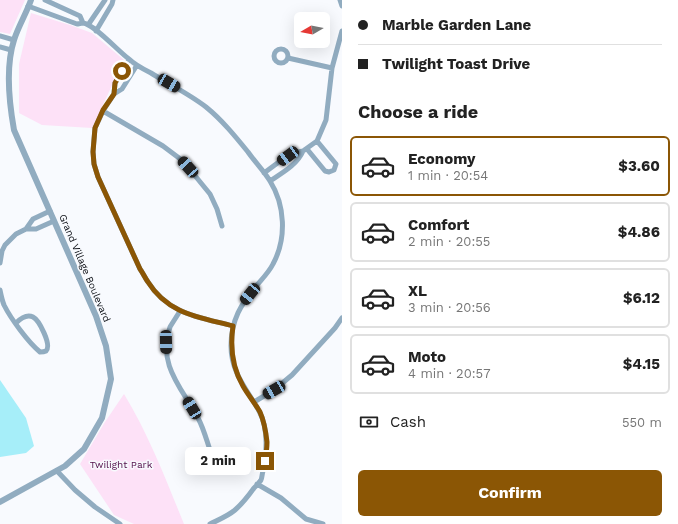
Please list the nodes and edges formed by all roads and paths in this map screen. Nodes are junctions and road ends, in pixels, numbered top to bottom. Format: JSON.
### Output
{"nodes":[{"id":1,"x":45,"y":0,"type":"edge"},
{"id":2,"x":105,"y":0,"type":"edge"},
{"id":3,"x":113,"y":0,"type":"edge"},
{"id":4,"x":340,"y":0,"type":"edge"},
{"id":5,"x":30,"y":3,"type":"edge"},
{"id":6,"x":342,"y":6,"type":"edge"},
{"id":7,"x":83,"y":23,"type":"junction"},
{"id":8,"x":88,"y":25,"type":"junction"},
{"id":9,"x":96,"y":30,"type":"junction"},
{"id":10,"x":342,"y":30,"type":"edge"},
{"id":11,"x":0,"y":36,"type":"edge"},
{"id":12,"x":14,"y":40,"type":"junction"},
{"id":13,"x":0,"y":48,"type":"edge"},
{"id":14,"x":11,"y":50,"type":"junction"},
{"id":15,"x":288,"y":58,"type":"dead end"},
{"id":16,"x":129,"y":60,"type":"junction"},
{"id":17,"x":137,"y":65,"type":"junction"},
{"id":18,"x":332,"y":68,"type":"junction"},
{"id":19,"x":114,"y":94,"type":"junction"},
{"id":20,"x":103,"y":110,"type":"junction"},
{"id":21,"x":317,"y":141,"type":"junction"},
{"id":22,"x":305,"y":150,"type":"junction"},
{"id":23,"x":264,"y":173,"type":"junction"},
{"id":24,"x":270,"y":181,"type":"junction"},
{"id":25,"x":50,"y":212,"type":"junction"},
{"id":26,"x":54,"y":221,"type":"junction"},
{"id":27,"x":222,"y":226,"type":"dead end"},
{"id":28,"x":26,"y":229,"type":"junction"},
{"id":29,"x":0,"y":263,"type":"edge"},
{"id":30,"x":0,"y":290,"type":"edge"},
{"id":31,"x":180,"y":311,"type":"junction"},
{"id":32,"x":342,"y":318,"type":"edge"},
{"id":33,"x":16,"y":323,"type":"junction"},
{"id":34,"x":233,"y":326,"type":"junction"},
{"id":35,"x":254,"y":402,"type":"junction"},
{"id":36,"x":211,"y":453,"type":"dead end"},
{"id":37,"x":57,"y":471,"type":"junction"},
{"id":38,"x":257,"y":484,"type":"junction"},
{"id":39,"x":0,"y":502,"type":"edge"},
{"id":40,"x":120,"y":524,"type":"edge"},
{"id":41,"x":210,"y":524,"type":"edge"},
{"id":42,"x":323,"y":524,"type":"edge"}],
"edges":[{"from":1,"to":7,"type":"street"},
{"from":2,"to":8,"type":"street"},
{"from":3,"to":9,"type":"street"},
{"from":4,"to":6,"type":"street"},
{"from":5,"to":7,"type":"street"},
{"from":5,"to":12,"type":"street","name":"Grand Village Boulevard"},
{"from":7,"to":8,"type":"street"},
{"from":8,"to":9,"type":"street"},
{"from":9,"to":16,"type":"street"},
{"from":10,"to":18,"type":"street"},
{"from":11,"to":12,"type":"street"},
{"from":12,"to":14,"type":"street","name":"Grand Village Boulevard"},
{"from":13,"to":14,"type":"street"},
{"from":14,"to":25,"type":"street","name":"Grand Village Boulevard"},
{"from":15,"to":18,"type":"street"},
{"from":16,"to":17,"type":"street"},
{"from":16,"to":19,"type":"street"},
{"from":17,"to":19,"type":"street"},
{"from":17,"to":23,"type":"street"},
{"from":18,"to":21,"type":"street"},
{"from":19,"to":20,"type":"street"},
{"from":20,"to":27,"type":"street"},
{"from":20,"to":31,"type":"street"},
{"from":21,"to":22,"type":"street"},
{"from":21,"to":22,"type":"street"},
{"from":22,"to":23,"type":"street"},
{"from":22,"to":24,"type":"street"},
{"from":23,"to":24,"type":"street"},
{"from":24,"to":34,"type":"street"},
{"from":25,"to":26,"type":"street","name":"Grand Village Boulevard"},
{"from":25,"to":28,"type":"street"},
{"from":26,"to":28,"type":"street"},
{"from":26,"to":37,"type":"street","name":"Grand Village Boulevard"},
{"from":28,"to":29,"type":"street"},
{"from":30,"to":33,"type":"street"},
{"from":31,"to":34,"type":"street"},
{"from":31,"to":36,"type":"street"},
{"from":32,"to":35,"type":"street"},
{"from":33,"to":33,"type":"street"},
{"from":34,"to":35,"type":"street"},
{"from":35,"to":38,"type":"street"},
{"from":37,"to":39,"type":"street","name":"Grand Village Boulevard"},
{"from":37,"to":40,"type":"street"},
{"from":38,"to":41,"type":"street"},
{"from":38,"to":42,"type":"street"}]}
